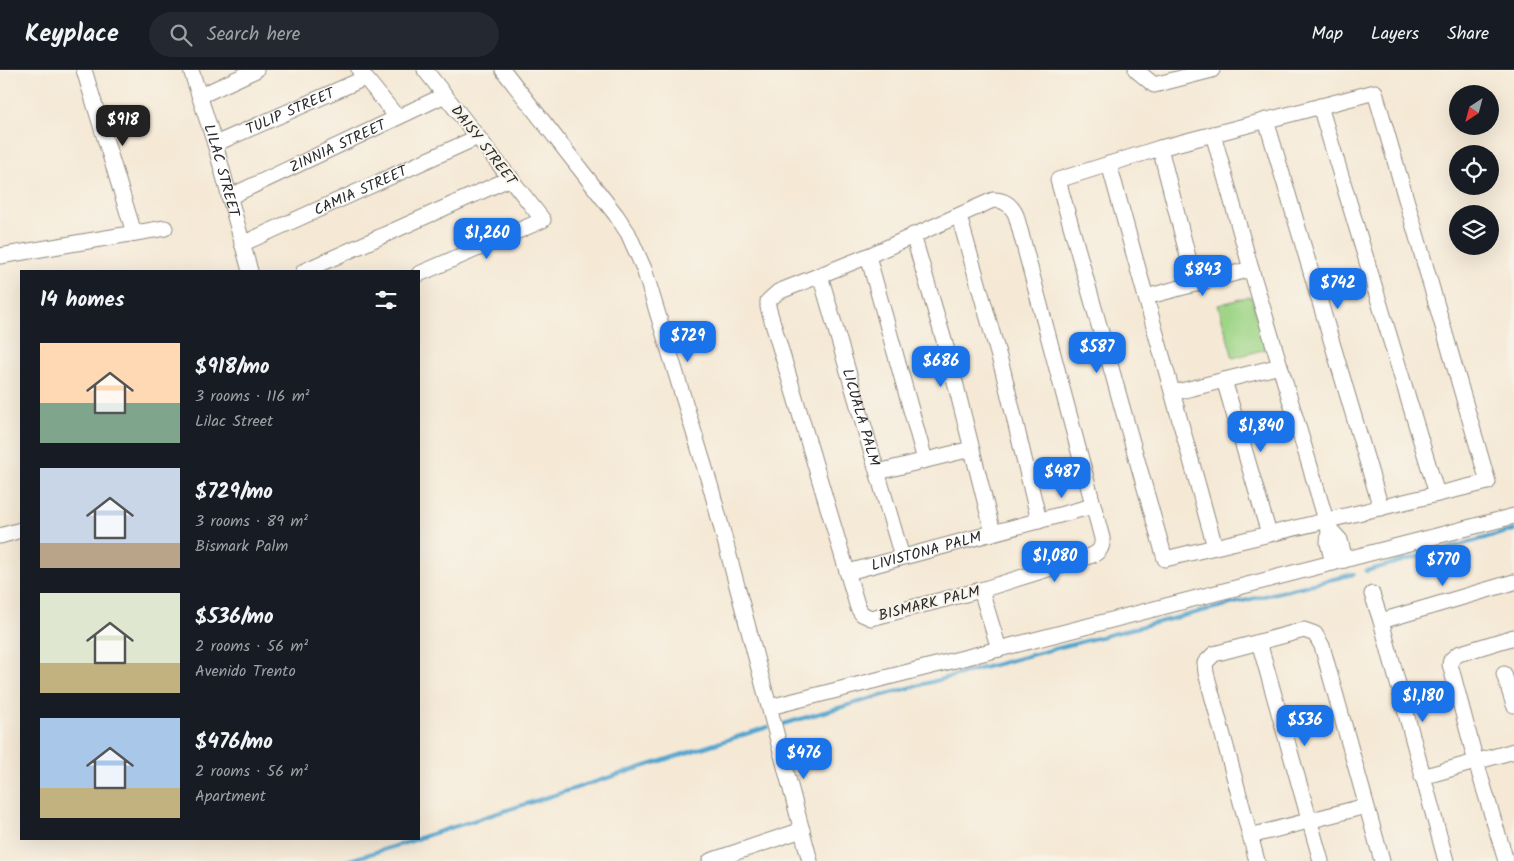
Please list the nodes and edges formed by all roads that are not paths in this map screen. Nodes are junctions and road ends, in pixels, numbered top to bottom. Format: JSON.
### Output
{"nodes":[{"id":1,"x":84,"y":70,"type":"edge"},
{"id":2,"x":191,"y":70,"type":"edge"},
{"id":3,"x":425,"y":70,"type":"edge"},
{"id":4,"x":503,"y":70,"type":"edge"},
{"id":5,"x":1136,"y":70,"type":"edge"},
{"id":6,"x":1212,"y":70,"type":"edge"},
{"id":7,"x":250,"y":71,"type":"edge"},
{"id":8,"x":362,"y":74,"type":"edge"},
{"id":9,"x":445,"y":95,"type":"junction"},
{"id":10,"x":200,"y":96,"type":"junction"},
{"id":11,"x":1320,"y":106,"type":"junction"},
{"id":12,"x":397,"y":118,"type":"junction"},
{"id":13,"x":1266,"y":120,"type":"junction"},
{"id":14,"x":1214,"y":134,"type":"junction"},
{"id":15,"x":478,"y":137,"type":"junction"},
{"id":16,"x":215,"y":144,"type":"junction"},
{"id":17,"x":1160,"y":148,"type":"junction"},
{"id":18,"x":1109,"y":164,"type":"junction"},
{"id":19,"x":511,"y":178,"type":"junction"},
{"id":20,"x":229,"y":197,"type":"junction"},
{"id":21,"x":959,"y":216,"type":"junction"},
{"id":22,"x":165,"y":228,"type":"dead end"},
{"id":23,"x":134,"y":233,"type":"junction"},
{"id":24,"x":913,"y":235,"type":"junction"},
{"id":25,"x":242,"y":244,"type":"junction"},
{"id":26,"x":0,"y":256,"type":"edge"},
{"id":27,"x":868,"y":256,"type":"junction"},
{"id":28,"x":1251,"y":269,"type":"junction"},
{"id":29,"x":250,"y":270,"type":"edge"},
{"id":30,"x":306,"y":270,"type":"edge"},
{"id":31,"x":420,"y":274,"type":"edge"},
{"id":32,"x":820,"y":275,"type":"junction"},
{"id":33,"x":1195,"y":284,"type":"junction"},
{"id":34,"x":1146,"y":297,"type":"junction"},
{"id":35,"x":1280,"y":366,"type":"junction"},
{"id":36,"x":1224,"y":380,"type":"junction"},
{"id":37,"x":1173,"y":393,"type":"junction"},
{"id":38,"x":971,"y":449,"type":"junction"},
{"id":39,"x":925,"y":460,"type":"junction"},
{"id":40,"x":878,"y":472,"type":"junction"},
{"id":41,"x":1437,"y":494,"type":"junction"},
{"id":42,"x":1093,"y":506,"type":"junction"},
{"id":43,"x":1381,"y":508,"type":"junction"},
{"id":44,"x":1514,"y":516,"type":"edge"},
{"id":45,"x":1039,"y":521,"type":"junction"},
{"id":46,"x":1328,"y":524,"type":"junction"},
{"id":47,"x":20,"y":530,"type":"edge"},
{"id":48,"x":993,"y":533,"type":"junction"},
{"id":49,"x":1269,"y":534,"type":"junction"},
{"id":50,"x":0,"y":536,"type":"edge"},
{"id":51,"x":1216,"y":547,"type":"junction"},
{"id":52,"x":902,"y":557,"type":"junction"},
{"id":53,"x":1339,"y":561,"type":"junction"},
{"id":54,"x":848,"y":572,"type":"junction"},
{"id":55,"x":1514,"y":582,"type":"edge"},
{"id":56,"x":981,"y":590,"type":"junction"},
{"id":57,"x":1372,"y":594,"type":"dead end"},
{"id":58,"x":1381,"y":621,"type":"junction"},
{"id":59,"x":1514,"y":637,"type":"edge"},
{"id":60,"x":1260,"y":642,"type":"junction"},
{"id":61,"x":999,"y":649,"type":"junction"},
{"id":62,"x":1504,"y":674,"type":"dead end"},
{"id":63,"x":1513,"y":699,"type":"edge"},
{"id":64,"x":770,"y":706,"type":"junction"},
{"id":65,"x":1514,"y":751,"type":"edge"},
{"id":66,"x":1476,"y":762,"type":"junction"},
{"id":67,"x":1422,"y":777,"type":"junction"},
{"id":68,"x":1366,"y":806,"type":"junction"},
{"id":69,"x":1309,"y":820,"type":"junction"},
{"id":70,"x":802,"y":830,"type":"junction"},
{"id":71,"x":1250,"y":836,"type":"junction"},
{"id":72,"x":710,"y":861,"type":"edge"},
{"id":73,"x":810,"y":861,"type":"edge"},
{"id":74,"x":1257,"y":861,"type":"edge"},
{"id":75,"x":1321,"y":861,"type":"edge"},
{"id":76,"x":1382,"y":861,"type":"edge"},
{"id":77,"x":1446,"y":861,"type":"edge"},
{"id":78,"x":1506,"y":861,"type":"edge"}],
"edges":[{"from":1,"to":23,"type":"street"},
{"from":2,"to":10,"type":"street","name":"LILAC STREET"},
{"from":3,"to":9,"type":"street","name":"DAISY STREET"},
{"from":4,"to":64,"type":"street"},
{"from":5,"to":6,"type":"street"},
{"from":7,"to":10,"type":"street"},
{"from":8,"to":12,"type":"street"},
{"from":8,"to":16,"type":"street","name":"TULIP STREET"},
{"from":9,"to":12,"type":"street","name":"ZINNIA STREET"},
{"from":9,"to":15,"type":"street","name":"DAISY STREET"},
{"from":10,"to":16,"type":"street","name":"LILAC STREET"},
{"from":11,"to":13,"type":"street"},
{"from":11,"to":41,"type":"street"},
{"from":11,"to":41,"type":"street"},
{"from":12,"to":20,"type":"street","name":"ZINNIA STREET"},
{"from":13,"to":14,"type":"street"},
{"from":13,"to":43,"type":"street"},
{"from":14,"to":17,"type":"street"},
{"from":14,"to":28,"type":"street"},
{"from":15,"to":19,"type":"street","name":"DAISY STREET"},
{"from":15,"to":25,"type":"street","name":"CAMIA STREET"},
{"from":16,"to":20,"type":"street","name":"LILAC STREET"},
{"from":17,"to":18,"type":"street"},
{"from":17,"to":33,"type":"street"},
{"from":18,"to":34,"type":"street"},
{"from":18,"to":51,"type":"street"},
{"from":19,"to":30,"type":"street"},
{"from":19,"to":31,"type":"street","name":"DAISY STREET"},
{"from":20,"to":25,"type":"street","name":"LILAC STREET"},
{"from":21,"to":24,"type":"street","name":"BISMARK PALM"},
{"from":21,"to":42,"type":"street","name":"BISMARK PALM"},
{"from":21,"to":45,"type":"street"},
{"from":22,"to":23,"type":"street"},
{"from":23,"to":26,"type":"street"},
{"from":24,"to":27,"type":"street","name":"BISMARK PALM"},
{"from":24,"to":38,"type":"street"},
{"from":25,"to":29,"type":"street","name":"LILAC STREET"},
{"from":27,"to":32,"type":"street","name":"BISMARK PALM"},
{"from":27,"to":39,"type":"street"},
{"from":28,"to":33,"type":"street"},
{"from":28,"to":35,"type":"street"},
{"from":32,"to":40,"type":"street","name":"LICUALA PALM"},
{"from":32,"to":54,"type":"street","name":"BISMARK PALM"},
{"from":33,"to":34,"type":"street"},
{"from":34,"to":37,"type":"street"},
{"from":35,"to":36,"type":"street"},
{"from":35,"to":46,"type":"street"},
{"from":36,"to":37,"type":"street"},
{"from":36,"to":49,"type":"street"},
{"from":37,"to":51,"type":"street"},
{"from":38,"to":39,"type":"street"},
{"from":38,"to":48,"type":"street"},
{"from":39,"to":40,"type":"street"},
{"from":40,"to":52,"type":"street","name":"LICUALA PALM"},
{"from":41,"to":43,"type":"street"},
{"from":42,"to":45,"type":"street","name":"LIVISTONA PALM"},
{"from":42,"to":56,"type":"street","name":"BISMARK PALM"},
{"from":43,"to":46,"type":"street"},
{"from":44,"to":53,"type":"street"},
{"from":45,"to":48,"type":"street","name":"LIVISTONA PALM"},
{"from":46,"to":49,"type":"street"},
{"from":46,"to":53,"type":"street"},
{"from":47,"to":50,"type":"street"},
{"from":48,"to":52,"type":"street","name":"LIVISTONA PALM"},
{"from":49,"to":51,"type":"street"},
{"from":52,"to":54,"type":"street","name":"LIVISTONA PALM"},
{"from":53,"to":61,"type":"street"},
{"from":54,"to":56,"type":"street","name":"BISMARK PALM"},
{"from":55,"to":58,"type":"street"},
{"from":56,"to":61,"type":"street"},
{"from":57,"to":58,"type":"street"},
{"from":58,"to":67,"type":"street"},
{"from":59,"to":66,"type":"street"},
{"from":60,"to":68,"type":"street"},
{"from":60,"to":69,"type":"street"},
{"from":60,"to":71,"type":"street"},
{"from":61,"to":64,"type":"street"},
{"from":62,"to":63,"type":"street"},
{"from":64,"to":70,"type":"street"},
{"from":65,"to":66,"type":"street"},
{"from":66,"to":67,"type":"street"},
{"from":66,"to":78,"type":"street"},
{"from":67,"to":77,"type":"street"},
{"from":68,"to":69,"type":"street"},
{"from":68,"to":76,"type":"street"},
{"from":69,"to":71,"type":"street"},
{"from":69,"to":75,"type":"street"},
{"from":70,"to":72,"type":"street"},
{"from":70,"to":73,"type":"street"},
{"from":71,"to":74,"type":"street"}]}
